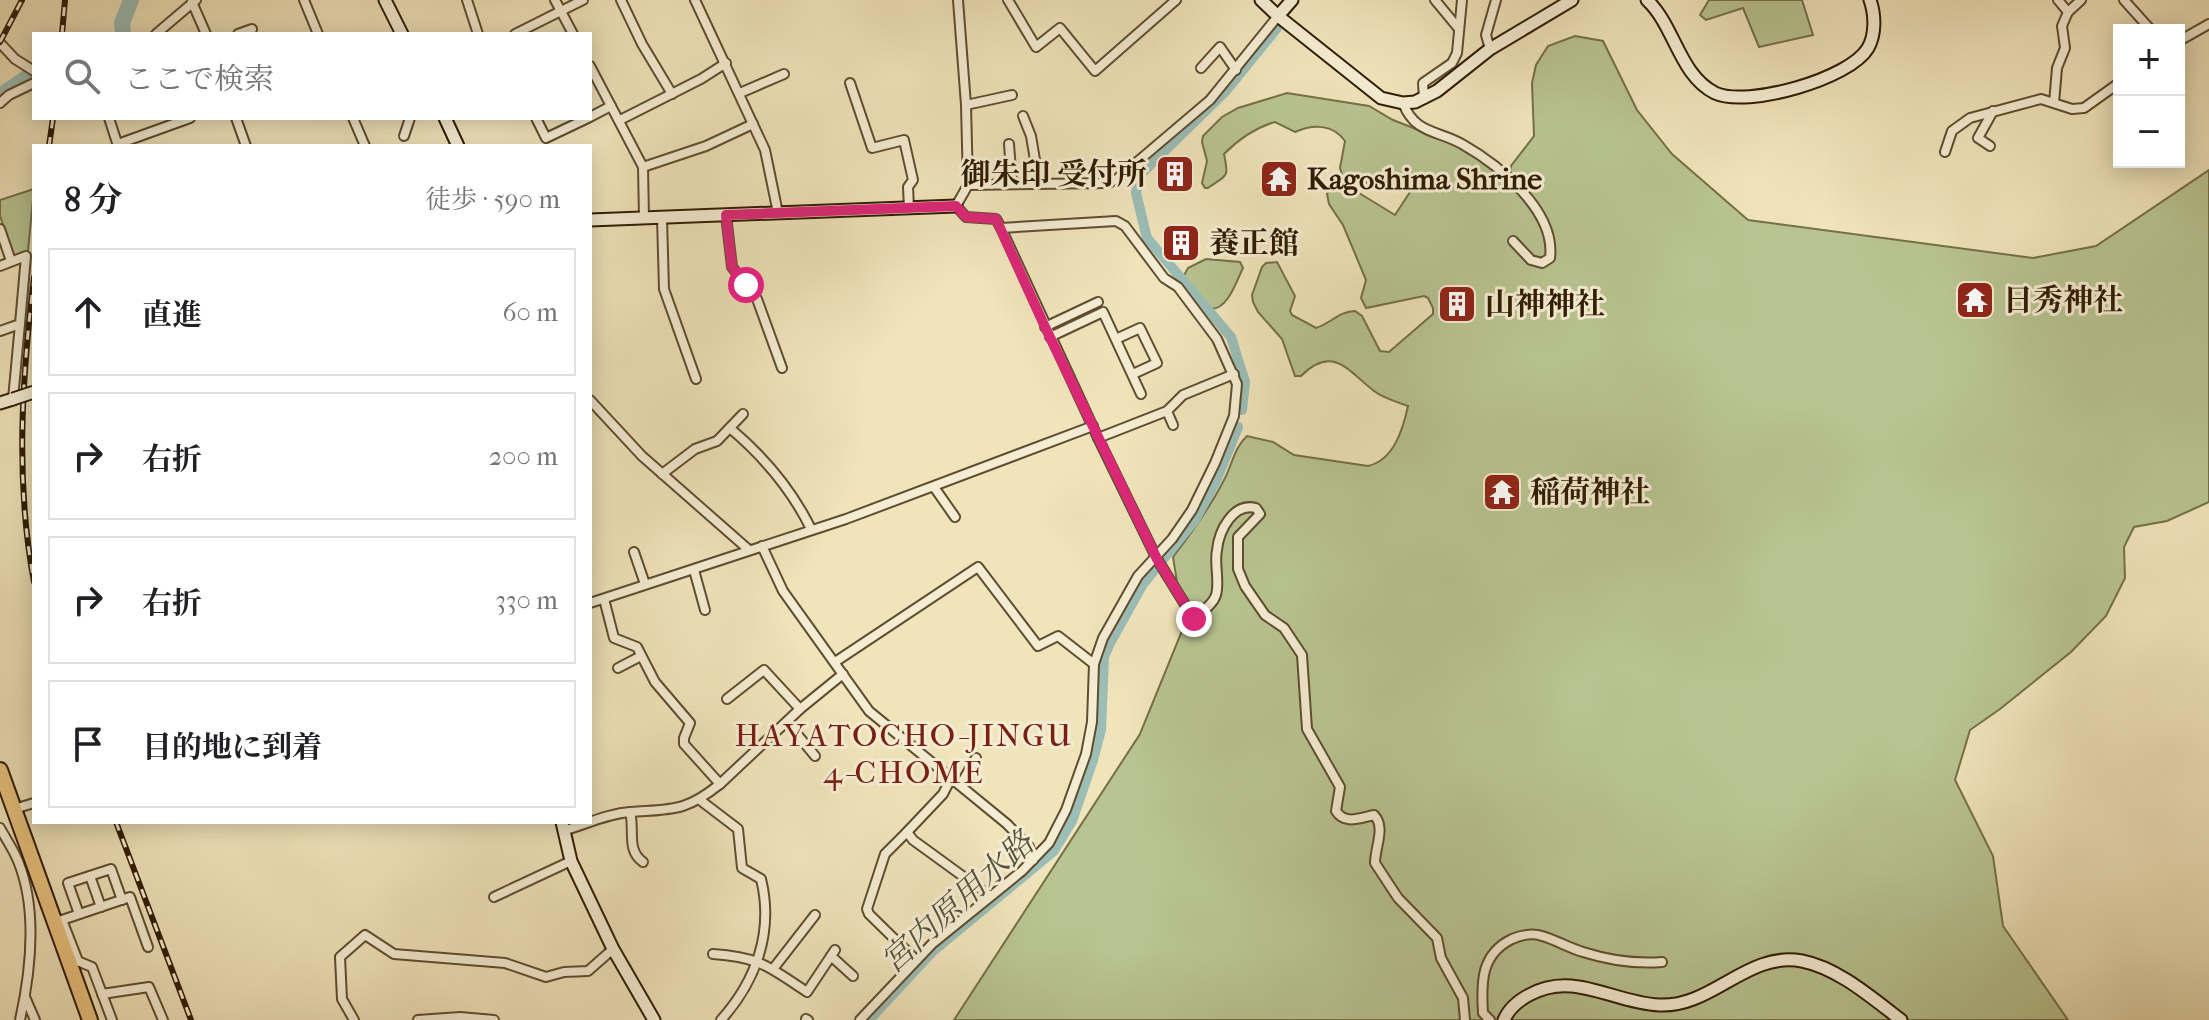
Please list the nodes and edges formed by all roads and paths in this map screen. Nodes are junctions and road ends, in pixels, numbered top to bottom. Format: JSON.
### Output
{"nodes":[{"id":1,"x":304,"y":0,"type":"edge"},
{"id":2,"x":385,"y":0,"type":"edge"},
{"id":3,"x":467,"y":0,"type":"edge"},
{"id":4,"x":555,"y":0,"type":"edge"},
{"id":5,"x":583,"y":0,"type":"edge"},
{"id":6,"x":621,"y":0,"type":"edge"},
{"id":7,"x":695,"y":0,"type":"edge"},
{"id":8,"x":958,"y":0,"type":"edge"},
{"id":9,"x":1008,"y":0,"type":"edge"},
{"id":10,"x":1176,"y":0,"type":"edge"},
{"id":11,"x":1261,"y":0,"type":"edge"},
{"id":12,"x":1292,"y":0,"type":"edge"},
{"id":13,"x":1435,"y":0,"type":"edge"},
{"id":14,"x":1462,"y":0,"type":"edge"},
{"id":15,"x":1496,"y":0,"type":"edge"},
{"id":16,"x":1572,"y":0,"type":"edge"},
{"id":17,"x":1647,"y":0,"type":"edge"},
{"id":18,"x":1870,"y":0,"type":"edge"},
{"id":19,"x":2058,"y":0,"type":"edge"},
{"id":20,"x":2081,"y":0,"type":"edge"},
{"id":21,"x":2124,"y":0,"type":"edge"},
{"id":22,"x":194,"y":1,"type":"edge"},
{"id":23,"x":561,"y":12,"type":"junction"},
{"id":24,"x":2068,"y":12,"type":"junction"},
{"id":25,"x":1278,"y":16,"type":"junction"},
{"id":26,"x":2147,"y":24,"type":"edge"},
{"id":27,"x":2209,"y":24,"type":"edge"},
{"id":28,"x":252,"y":29,"type":"dead end"},
{"id":29,"x":1459,"y":30,"type":"junction"},
{"id":30,"x":158,"y":32,"type":"edge"},
{"id":31,"x":205,"y":32,"type":"edge"},
{"id":32,"x":244,"y":32,"type":"edge"},
{"id":33,"x":317,"y":32,"type":"edge"},
{"id":34,"x":399,"y":32,"type":"edge"},
{"id":35,"x":477,"y":32,"type":"edge"},
{"id":36,"x":519,"y":32,"type":"edge"},
{"id":37,"x":572,"y":32,"type":"edge"},
{"id":38,"x":2185,"y":38,"type":"edge"},
{"id":39,"x":0,"y":43,"type":"edge"},
{"id":40,"x":1490,"y":49,"type":"junction"},
{"id":41,"x":726,"y":63,"type":"junction"},
{"id":42,"x":1201,"y":68,"type":"dead end"},
{"id":43,"x":32,"y":70,"type":"edge"},
{"id":44,"x":592,"y":70,"type":"edge"},
{"id":45,"x":1236,"y":70,"type":"junction"},
{"id":46,"x":784,"y":74,"type":"dead end"},
{"id":47,"x":850,"y":83,"type":"dead end"},
{"id":48,"x":32,"y":84,"type":"edge"},
{"id":49,"x":2113,"y":87,"type":"edge"},
{"id":50,"x":740,"y":93,"type":"junction"},
{"id":51,"x":672,"y":94,"type":"junction"},
{"id":52,"x":1012,"y":95,"type":"dead end"},
{"id":53,"x":1424,"y":99,"type":"junction"},
{"id":54,"x":0,"y":103,"type":"edge"},
{"id":55,"x":1403,"y":103,"type":"junction"},
{"id":56,"x":2054,"y":103,"type":"junction"},
{"id":57,"x":966,"y":105,"type":"junction"},
{"id":58,"x":611,"y":106,"type":"junction"},
{"id":59,"x":1993,"y":111,"type":"junction"},
{"id":60,"x":592,"y":116,"type":"edge"},
{"id":61,"x":1023,"y":116,"type":"dead end"},
{"id":62,"x":110,"y":120,"type":"edge"},
{"id":63,"x":185,"y":120,"type":"edge"},
{"id":64,"x":237,"y":120,"type":"edge"},
{"id":65,"x":354,"y":120,"type":"edge"},
{"id":66,"x":409,"y":120,"type":"edge"},
{"id":67,"x":446,"y":120,"type":"edge"},
{"id":68,"x":537,"y":120,"type":"edge"},
{"id":69,"x":586,"y":120,"type":"edge"},
{"id":70,"x":620,"y":120,"type":"junction"},
{"id":71,"x":753,"y":124,"type":"junction"},
{"id":72,"x":404,"y":136,"type":"dead end"},
{"id":73,"x":549,"y":142,"type":"edge"},
{"id":74,"x":118,"y":144,"type":"edge"},
{"id":75,"x":121,"y":144,"type":"edge"},
{"id":76,"x":245,"y":144,"type":"edge"},
{"id":77,"x":364,"y":144,"type":"edge"},
{"id":78,"x":457,"y":144,"type":"edge"},
{"id":79,"x":1009,"y":144,"type":"dead end"},
{"id":80,"x":1990,"y":146,"type":"dead end"},
{"id":81,"x":1945,"y":152,"type":"dead end"},
{"id":82,"x":643,"y":167,"type":"junction"},
{"id":83,"x":1012,"y":184,"type":"junction"},
{"id":84,"x":1039,"y":184,"type":"junction"},
{"id":85,"x":968,"y":185,"type":"junction"},
{"id":86,"x":956,"y":206,"type":"junction"},
{"id":87,"x":909,"y":208,"type":"junction"},
{"id":88,"x":778,"y":213,"type":"junction"},
{"id":89,"x":726,"y":215,"type":"junction"},
{"id":90,"x":644,"y":218,"type":"junction"},
{"id":91,"x":662,"y":218,"type":"junction"},
{"id":92,"x":592,"y":220,"type":"edge"},
{"id":93,"x":1001,"y":228,"type":"junction"},
{"id":94,"x":0,"y":229,"type":"edge"},
{"id":95,"x":1513,"y":241,"type":"dead end"},
{"id":96,"x":11,"y":261,"type":"junction"},
{"id":97,"x":0,"y":266,"type":"edge"},
{"id":98,"x":1098,"y":302,"type":"dead end"},
{"id":99,"x":20,"y":324,"type":"junction"},
{"id":100,"x":1045,"y":327,"type":"junction"},
{"id":101,"x":0,"y":331,"type":"edge"},
{"id":102,"x":1050,"y":337,"type":"junction"},
{"id":103,"x":1116,"y":339,"type":"junction"},
{"id":104,"x":782,"y":368,"type":"dead end"},
{"id":105,"x":1133,"y":374,"type":"junction"},
{"id":106,"x":1234,"y":374,"type":"junction"},
{"id":107,"x":696,"y":379,"type":"dead end"},
{"id":108,"x":32,"y":393,"type":"edge"},
{"id":109,"x":1141,"y":394,"type":"dead end"},
{"id":110,"x":13,"y":399,"type":"junction"},
{"id":111,"x":592,"y":402,"type":"edge"},
{"id":112,"x":0,"y":403,"type":"edge"},
{"id":113,"x":1167,"y":411,"type":"junction"},
{"id":114,"x":743,"y":414,"type":"dead end"},
{"id":115,"x":1173,"y":425,"type":"dead end"},
{"id":116,"x":1093,"y":426,"type":"junction"},
{"id":117,"x":731,"y":429,"type":"junction"},
{"id":118,"x":1098,"y":438,"type":"junction"},
{"id":119,"x":662,"y":474,"type":"junction"},
{"id":120,"x":934,"y":487,"type":"junction"},
{"id":121,"x":955,"y":517,"type":"dead end"},
{"id":122,"x":811,"y":529,"type":"junction"},
{"id":123,"x":762,"y":546,"type":"junction"},
{"id":124,"x":749,"y":550,"type":"junction"},
{"id":125,"x":634,"y":552,"type":"dead end"},
{"id":126,"x":1156,"y":557,"type":"junction"},
{"id":127,"x":694,"y":570,"type":"junction"},
{"id":128,"x":645,"y":584,"type":"junction"},
{"id":129,"x":604,"y":599,"type":"junction"},
{"id":130,"x":592,"y":602,"type":"edge"},
{"id":131,"x":705,"y":610,"type":"dead end"},
{"id":132,"x":641,"y":656,"type":"junction"},
{"id":133,"x":835,"y":662,"type":"junction"},
{"id":134,"x":1094,"y":664,"type":"junction"},
{"id":135,"x":618,"y":668,"type":"dead end"},
{"id":136,"x":843,"y":674,"type":"junction"},
{"id":137,"x":727,"y":699,"type":"dead end"},
{"id":138,"x":800,"y":709,"type":"junction"},
{"id":139,"x":787,"y":722,"type":"junction"},
{"id":140,"x":815,"y":756,"type":"dead end"},
{"id":141,"x":976,"y":758,"type":"dead end"},
{"id":142,"x":0,"y":770,"type":"edge"},
{"id":143,"x":951,"y":778,"type":"junction"},
{"id":144,"x":720,"y":784,"type":"junction"},
{"id":145,"x":961,"y":784,"type":"junction"},
{"id":146,"x":3,"y":786,"type":"edge"},
{"id":147,"x":700,"y":800,"type":"junction"},
{"id":148,"x":32,"y":804,"type":"edge"},
{"id":149,"x":14,"y":809,"type":"junction"},
{"id":150,"x":630,"y":812,"type":"junction"},
{"id":151,"x":592,"y":820,"type":"edge"},
{"id":152,"x":562,"y":826,"type":"edge"},
{"id":153,"x":0,"y":828,"type":"edge"},
{"id":154,"x":907,"y":832,"type":"junction"},
{"id":155,"x":1033,"y":860,"type":"junction"},
{"id":156,"x":571,"y":861,"type":"junction"},
{"id":157,"x":643,"y":862,"type":"dead end"},
{"id":158,"x":90,"y":876,"type":"junction"},
{"id":159,"x":990,"y":896,"type":"junction"},
{"id":160,"x":494,"y":897,"type":"dead end"},
{"id":161,"x":122,"y":900,"type":"junction"},
{"id":162,"x":101,"y":907,"type":"junction"},
{"id":163,"x":79,"y":914,"type":"junction"},
{"id":164,"x":815,"y":915,"type":"dead end"},
{"id":165,"x":148,"y":947,"type":"dead end"},
{"id":166,"x":613,"y":949,"type":"junction"},
{"id":167,"x":713,"y":954,"type":"dead end"},
{"id":168,"x":72,"y":959,"type":"junction"},
{"id":169,"x":916,"y":960,"type":"junction"},
{"id":170,"x":758,"y":961,"type":"junction"},
{"id":171,"x":1662,"y":962,"type":"dead end"},
{"id":172,"x":773,"y":969,"type":"junction"},
{"id":173,"x":853,"y":976,"type":"dead end"},
{"id":174,"x":102,"y":994,"type":"junction"},
{"id":175,"x":25,"y":996,"type":"junction"},
{"id":176,"x":20,"y":1020,"type":"edge"},
{"id":177,"x":35,"y":1020,"type":"edge"},
{"id":178,"x":90,"y":1020,"type":"edge"},
{"id":179,"x":112,"y":1020,"type":"edge"},
{"id":180,"x":163,"y":1020,"type":"edge"},
{"id":181,"x":354,"y":1020,"type":"edge"},
{"id":182,"x":418,"y":1020,"type":"edge"},
{"id":183,"x":494,"y":1020,"type":"edge"},
{"id":184,"x":654,"y":1020,"type":"edge"},
{"id":185,"x":721,"y":1020,"type":"edge"},
{"id":186,"x":860,"y":1020,"type":"edge"},
{"id":187,"x":1465,"y":1020,"type":"edge"},
{"id":188,"x":1490,"y":1020,"type":"edge"},
{"id":189,"x":1504,"y":1020,"type":"edge"},
{"id":190,"x":1901,"y":1020,"type":"edge"}],
"edges":[{"from":1,"to":33,"type":"street"},
{"from":2,"to":34,"type":"street"},
{"from":3,"to":35,"type":"street"},
{"from":4,"to":23,"type":"street"},
{"from":5,"to":23,"type":"street"},
{"from":6,"to":51,"type":"street"},
{"from":7,"to":41,"type":"street"},
{"from":8,"to":57,"type":"street"},
{"from":9,"to":10,"type":"street"},
{"from":11,"to":25,"type":"street"},
{"from":12,"to":25,"type":"street"},
{"from":13,"to":29,"type":"street"},
{"from":14,"to":29,"type":"street"},
{"from":15,"to":40,"type":"street"},
{"from":16,"to":40,"type":"street"},
{"from":17,"to":18,"type":"street"},
{"from":19,"to":24,"type":"street"},
{"from":20,"to":24,"type":"street"},
{"from":21,"to":26,"type":"street"},
{"from":22,"to":30,"type":"street"},
{"from":22,"to":31,"type":"street"},
{"from":23,"to":36,"type":"street"},
{"from":23,"to":37,"type":"street"},
{"from":24,"to":56,"type":"street"},
{"from":25,"to":45,"type":"street"},
{"from":25,"to":55,"type":"street"},
{"from":27,"to":38,"type":"street"},
{"from":28,"to":32,"type":"street"},
{"from":29,"to":53,"type":"street"},
{"from":39,"to":43,"type":"street"},
{"from":40,"to":53,"type":"street"},
{"from":41,"to":50,"type":"street"},
{"from":41,"to":51,"type":"street"},
{"from":42,"to":45,"type":"street"},
{"from":44,"to":58,"type":"street"},
{"from":45,"to":84,"type":"street"},
{"from":46,"to":50,"type":"street"},
{"from":47,"to":87,"type":"street"},
{"from":48,"to":54,"type":"street"},
{"from":49,"to":56,"type":"street"},
{"from":50,"to":71,"type":"street"},
{"from":51,"to":70,"type":"street"},
{"from":52,"to":57,"type":"street"},
{"from":53,"to":55,"type":"street"},
{"from":55,"to":95,"type":"street"},
{"from":56,"to":59,"type":"street"},
{"from":57,"to":85,"type":"street"},
{"from":58,"to":60,"type":"street"},
{"from":58,"to":70,"type":"street"},
{"from":59,"to":80,"type":"street"},
{"from":59,"to":81,"type":"street"},
{"from":61,"to":84,"type":"street"},
{"from":62,"to":74,"type":"street"},
{"from":63,"to":75,"type":"street"},
{"from":64,"to":76,"type":"street"},
{"from":65,"to":77,"type":"street"},
{"from":66,"to":72,"type":"street"},
{"from":67,"to":78,"type":"street"},
{"from":68,"to":73,"type":"street"},
{"from":69,"to":73,"type":"street"},
{"from":70,"to":82,"type":"street"},
{"from":71,"to":82,"type":"street"},
{"from":71,"to":88,"type":"street"},
{"from":79,"to":83,"type":"street"},
{"from":82,"to":90,"type":"street"},
{"from":83,"to":84,"type":"street"},
{"from":83,"to":85,"type":"street"},
{"from":85,"to":86,"type":"street"},
{"from":86,"to":87,"type":"street"},
{"from":86,"to":93,"type":"street"},
{"from":87,"to":88,"type":"street"},
{"from":88,"to":89,"type":"street"},
{"from":89,"to":91,"type":"street"},
{"from":89,"to":104,"type":"street"},
{"from":90,"to":91,"type":"street"},
{"from":90,"to":92,"type":"street"},
{"from":91,"to":107,"type":"street"},
{"from":93,"to":100,"type":"street"},
{"from":93,"to":106,"type":"street"},
{"from":94,"to":96,"type":"street"},
{"from":96,"to":97,"type":"street"},
{"from":96,"to":99,"type":"street"},
{"from":98,"to":100,"type":"street"},
{"from":99,"to":101,"type":"street"},
{"from":99,"to":110,"type":"street"},
{"from":100,"to":102,"type":"street"},
{"from":102,"to":103,"type":"street"},
{"from":102,"to":116,"type":"street"},
{"from":103,"to":105,"type":"street"},
{"from":103,"to":105,"type":"street"},
{"from":105,"to":109,"type":"street"},
{"from":106,"to":113,"type":"street"},
{"from":106,"to":126,"type":"street"},
{"from":108,"to":110,"type":"street","bridge":true},
{"from":110,"to":112,"type":"street"},
{"from":111,"to":119,"type":"street"},
{"from":113,"to":115,"type":"street"},
{"from":113,"to":118,"type":"street"},
{"from":114,"to":117,"type":"street"},
{"from":116,"to":118,"type":"street"},
{"from":116,"to":120,"type":"street"},
{"from":117,"to":119,"type":"street"},
{"from":117,"to":122,"type":"street"},
{"from":118,"to":126,"type":"street"},
{"from":119,"to":124,"type":"street"},
{"from":120,"to":121,"type":"street"},
{"from":120,"to":122,"type":"street"},
{"from":122,"to":123,"type":"street"},
{"from":123,"to":124,"type":"street"},
{"from":123,"to":133,"type":"street"},
{"from":124,"to":127,"type":"street"},
{"from":125,"to":128,"type":"street"},
{"from":126,"to":134,"type":"street"},
{"from":126,"to":187,"type":"street"},
{"from":127,"to":128,"type":"street"},
{"from":127,"to":131,"type":"street"},
{"from":128,"to":129,"type":"street"},
{"from":129,"to":130,"type":"street"},
{"from":129,"to":132,"type":"street"},
{"from":132,"to":135,"type":"street"},
{"from":132,"to":144,"type":"street"},
{"from":133,"to":134,"type":"street"},
{"from":133,"to":136,"type":"street"},
{"from":134,"to":155,"type":"street"},
{"from":136,"to":138,"type":"street"},
{"from":136,"to":143,"type":"street"},
{"from":137,"to":138,"type":"street"},
{"from":138,"to":139,"type":"street"},
{"from":139,"to":140,"type":"street"},
{"from":139,"to":144,"type":"street"},
{"from":141,"to":145,"type":"street"},
{"from":142,"to":146,"type":"highway"},
{"from":143,"to":145,"type":"street"},
{"from":143,"to":154,"type":"street"},
{"from":144,"to":147,"type":"street"},
{"from":145,"to":155,"type":"street"},
{"from":146,"to":149,"type":"highway"},
{"from":147,"to":150,"type":"street"},
{"from":147,"to":170,"type":"street"},
{"from":148,"to":149,"type":"street"},
{"from":149,"to":168,"type":"highway"},
{"from":150,"to":151,"type":"street"},
{"from":150,"to":157,"type":"street"},
{"from":152,"to":156,"type":"street"},
{"from":153,"to":175,"type":"street"},
{"from":154,"to":159,"type":"street"},
{"from":154,"to":169,"type":"street"},
{"from":155,"to":159,"type":"street"},
{"from":156,"to":160,"type":"street"},
{"from":156,"to":166,"type":"street"},
{"from":158,"to":161,"type":"street"},
{"from":158,"to":162,"type":"street"},
{"from":158,"to":163,"type":"street"},
{"from":159,"to":169,"type":"street"},
{"from":161,"to":162,"type":"street"},
{"from":161,"to":165,"type":"street"},
{"from":162,"to":163,"type":"street"},
{"from":163,"to":168,"type":"street"},
{"from":164,"to":172,"type":"street"},
{"from":166,"to":181,"type":"street"},
{"from":166,"to":184,"type":"street"},
{"from":167,"to":170,"type":"street"},
{"from":168,"to":174,"type":"street"},
{"from":168,"to":178,"type":"highway"},
{"from":169,"to":186,"type":"street"},
{"from":170,"to":172,"type":"street"},
{"from":170,"to":185,"type":"street"},
{"from":171,"to":188,"type":"street"},
{"from":172,"to":173,"type":"street"},
{"from":174,"to":179,"type":"street"},
{"from":174,"to":180,"type":"street"},
{"from":175,"to":176,"type":"street"},
{"from":175,"to":177,"type":"street"},
{"from":182,"to":183,"type":"street"},
{"from":189,"to":190,"type":"street"}]}
